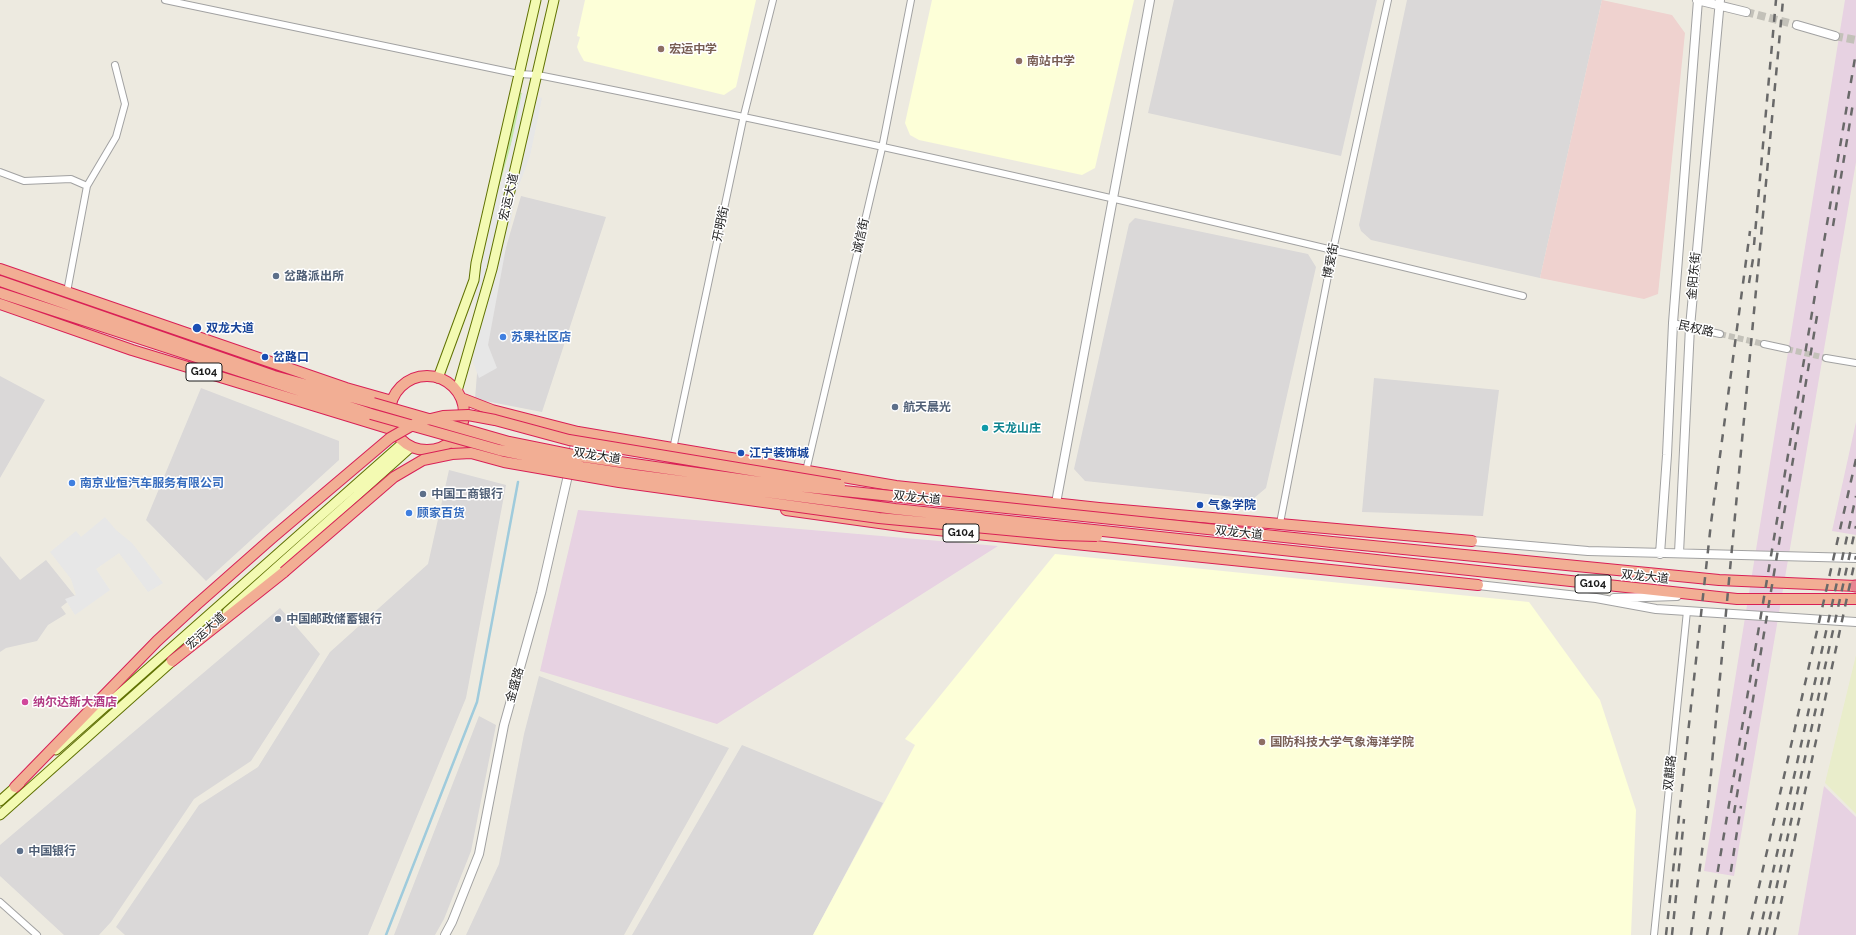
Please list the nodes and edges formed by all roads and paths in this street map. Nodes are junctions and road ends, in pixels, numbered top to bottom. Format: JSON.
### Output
{"nodes":[{"id":1,"x":165,"y":0,"type":"edge"},
{"id":2,"x":536,"y":0,"type":"edge"},
{"id":3,"x":554,"y":0,"type":"edge"},
{"id":4,"x":773,"y":0,"type":"edge"},
{"id":5,"x":911,"y":0,"type":"edge"},
{"id":6,"x":1150,"y":0,"type":"edge"},
{"id":7,"x":1388,"y":0,"type":"edge"},
{"id":8,"x":1698,"y":0,"type":"edge"},
{"id":9,"x":1720,"y":3,"type":"edge"},
{"id":10,"x":1746,"y":12,"type":"tunnel mouth"},
{"id":11,"x":1797,"y":25,"type":"tunnel mouth"},
{"id":12,"x":1835,"y":36,"type":"tunnel mouth"},
{"id":13,"x":115,"y":65,"type":"dead end"},
{"id":14,"x":519,"y":74,"type":"junction"},
{"id":15,"x":538,"y":75,"type":"junction"},
{"id":16,"x":744,"y":116,"type":"junction"},
{"id":17,"x":882,"y":148,"type":"junction"},
{"id":18,"x":0,"y":172,"type":"edge"},
{"id":19,"x":88,"y":186,"type":"junction"},
{"id":20,"x":1114,"y":198,"type":"junction"},
{"id":21,"x":1333,"y":250,"type":"junction"},
{"id":22,"x":0,"y":269,"type":"edge"},
{"id":23,"x":0,"y":281,"type":"edge"},
{"id":24,"x":67,"y":292,"type":"junction"},
{"id":25,"x":0,"y":293,"type":"edge"},
{"id":26,"x":1523,"y":296,"type":"dead end"},
{"id":27,"x":0,"y":304,"type":"edge"},
{"id":28,"x":1673,"y":323,"type":"junction"},
{"id":29,"x":1690,"y":327,"type":"junction"},
{"id":30,"x":1720,"y":334,"type":"tunnel mouth"},
{"id":31,"x":1764,"y":344,"type":"tunnel mouth"},
{"id":32,"x":1787,"y":349,"type":"tunnel mouth"},
{"id":33,"x":1826,"y":358,"type":"tunnel mouth"},
{"id":34,"x":1856,"y":363,"type":"edge"},
{"id":35,"x":438,"y":378,"type":"junction"},
{"id":36,"x":459,"y":395,"type":"junction"},
{"id":37,"x":392,"y":401,"type":"junction"},
{"id":38,"x":394,"y":430,"type":"junction"},
{"id":39,"x":578,"y":432,"type":"junction"},
{"id":40,"x":450,"y":442,"type":"junction"},
{"id":41,"x":408,"y":444,"type":"junction"},
{"id":42,"x":673,"y":448,"type":"junction"},
{"id":43,"x":806,"y":471,"type":"junction"},
{"id":44,"x":567,"y":477,"type":"junction"},
{"id":45,"x":896,"y":497,"type":"junction"},
{"id":46,"x":1056,"y":503,"type":"junction"},
{"id":47,"x":1280,"y":523,"type":"junction"},
{"id":48,"x":1164,"y":538,"type":"junction"},
{"id":49,"x":1472,"y":541,"type":"joint"},
{"id":50,"x":1679,"y":553,"type":"junction"},
{"id":51,"x":1660,"y":554,"type":"junction"},
{"id":52,"x":1856,"y":558,"type":"edge"},
{"id":53,"x":1478,"y":585,"type":"joint"},
{"id":54,"x":1856,"y":586,"type":"edge"},
{"id":55,"x":1702,"y":596,"type":"junction"},
{"id":56,"x":1596,"y":598,"type":"junction"},
{"id":57,"x":1856,"y":599,"type":"edge"},
{"id":58,"x":1687,"y":611,"type":"junction"},
{"id":59,"x":1856,"y":622,"type":"edge"},
{"id":60,"x":172,"y":661,"type":"junction"},
{"id":61,"x":15,"y":787,"type":"junction"},
{"id":62,"x":0,"y":800,"type":"edge"},
{"id":63,"x":0,"y":816,"type":"edge"},
{"id":64,"x":0,"y":902,"type":"edge"},
{"id":65,"x":37,"y":935,"type":"edge"},
{"id":66,"x":445,"y":935,"type":"edge"},
{"id":67,"x":1654,"y":935,"type":"edge"}],
"edges":[{"from":1,"to":14,"type":"street"},
{"from":2,"to":14,"type":"main road","name":"宏运大道"},
{"from":3,"to":15,"type":"main road","name":"宏运大道"},
{"from":4,"to":16,"type":"street","name":"开明街"},
{"from":5,"to":17,"type":"street","name":"诚信街"},
{"from":6,"to":20,"type":"street"},
{"from":7,"to":21,"type":"street","name":"博爱街"},
{"from":8,"to":9,"type":"street"},
{"from":8,"to":28,"type":"street","name":"金阳东街"},
{"from":9,"to":10,"type":"street"},
{"from":9,"to":29,"type":"street","name":"金阳东街"},
{"from":11,"to":12,"type":"street"},
{"from":13,"to":19,"type":"street"},
{"from":14,"to":15,"type":"street"},
{"from":14,"to":35,"type":"main road","name":"宏运大道"},
{"from":15,"to":16,"type":"street"},
{"from":15,"to":36,"type":"main road","name":"宏运大道"},
{"from":16,"to":17,"type":"street"},
{"from":16,"to":42,"type":"street","name":"开明街"},
{"from":17,"to":20,"type":"street"},
{"from":17,"to":43,"type":"street","name":"诚信街"},
{"from":18,"to":19,"type":"street"},
{"from":19,"to":24,"type":"street"},
{"from":20,"to":21,"type":"street"},
{"from":20,"to":46,"type":"street"},
{"from":21,"to":26,"type":"street"},
{"from":21,"to":47,"type":"street","name":"博爱街"},
{"from":22,"to":24,"type":"highway","number":"G104"},
{"from":23,"to":45,"type":"highway","name":"双龙大道","number":"G104","bridge":true},
{"from":24,"to":37,"type":"highway","number":"G104"},
{"from":25,"to":48,"type":"highway","name":"双龙大道","number":"G104","bridge":true},
{"from":27,"to":38,"type":"highway","number":"G104"},
{"from":28,"to":29,"type":"street","name":"民权路"},
{"from":28,"to":51,"type":"street","name":"金阳东街"},
{"from":29,"to":30,"type":"street","name":"民权路"},
{"from":29,"to":50,"type":"street","name":"金阳东街"},
{"from":31,"to":32,"type":"street"},
{"from":33,"to":34,"type":"street"},
{"from":35,"to":36,"type":"highway"},
{"from":35,"to":37,"type":"highway"},
{"from":36,"to":39,"type":"highway","name":"双龙大道"},
{"from":36,"to":40,"type":"highway"},
{"from":37,"to":38,"type":"highway"},
{"from":38,"to":41,"type":"highway"},
{"from":39,"to":42,"type":"highway","name":"双龙大道"},
{"from":39,"to":44,"type":"street","name":"金盛路"},
{"from":40,"to":41,"type":"highway"},
{"from":40,"to":44,"type":"highway","number":"G104"},
{"from":41,"to":60,"type":"main road","name":"宏运大道"},
{"from":41,"to":61,"type":"main road","name":"宏运大道"},
{"from":42,"to":43,"type":"highway","name":"双龙大道"},
{"from":43,"to":46,"type":"highway","name":"双龙大道"},
{"from":44,"to":53,"type":"highway","number":"G104"},
{"from":44,"to":66,"type":"street","name":"金盛路"},
{"from":45,"to":54,"type":"highway","name":"双龙大道","number":"G104","bridge":true},
{"from":45,"to":61,"type":"highway","bridge":true},
{"from":46,"to":47,"type":"highway","name":"双龙大道"},
{"from":47,"to":49,"type":"highway","name":"双龙大道"},
{"from":48,"to":55,"type":"highway","name":"双龙大道","number":"G104","bridge":true},
{"from":48,"to":60,"type":"highway","bridge":true},
{"from":49,"to":51,"type":"street"},
{"from":50,"to":51,"type":"street"},
{"from":50,"to":52,"type":"street"},
{"from":53,"to":56,"type":"street"},
{"from":55,"to":56,"type":"street"},
{"from":55,"to":57,"type":"highway","name":"双龙大道","number":"G104"},
{"from":56,"to":58,"type":"street"},
{"from":58,"to":59,"type":"street"},
{"from":58,"to":67,"type":"street","name":"双麒路"},
{"from":60,"to":63,"type":"main road","name":"宏运大道"},
{"from":61,"to":62,"type":"main road","name":"宏运大道"},
{"from":64,"to":65,"type":"street"}]}
